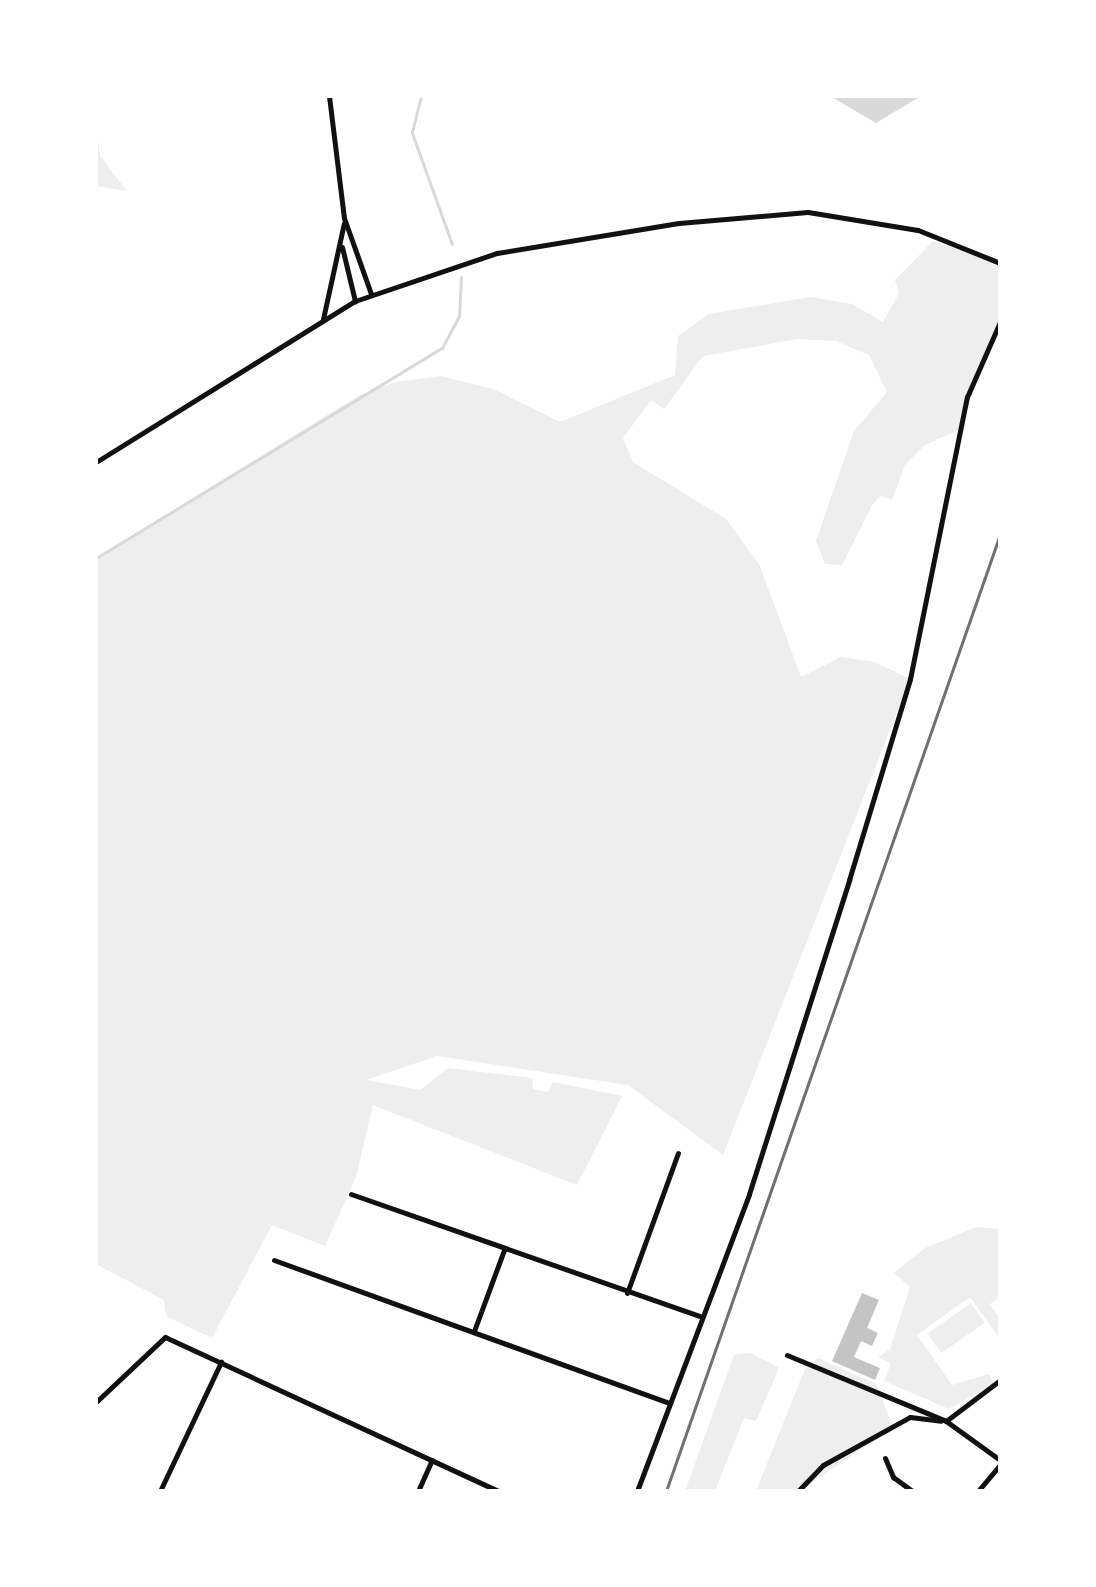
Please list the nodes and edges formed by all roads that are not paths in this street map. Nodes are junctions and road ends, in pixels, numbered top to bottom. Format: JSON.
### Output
{"nodes":[{"id":1,"x":329,"y":96,"type":"edge"},
{"id":2,"x":344,"y":218,"type":"junction"},
{"id":3,"x":341,"y":242,"type":"junction"},
{"id":4,"x":1000,"y":263,"type":"edge"},
{"id":5,"x":371,"y":294,"type":"junction"},
{"id":6,"x":355,"y":301,"type":"junction"},
{"id":7,"x":323,"y":319,"type":"junction"},
{"id":8,"x":1000,"y":322,"type":"edge"},
{"id":9,"x":96,"y":462,"type":"edge"},
{"id":10,"x":678,"y":1153,"type":"dead end"},
{"id":11,"x":351,"y":1194,"type":"dead end"},
{"id":12,"x":504,"y":1250,"type":"junction"},
{"id":13,"x":274,"y":1260,"type":"dead end"},
{"id":14,"x":627,"y":1293,"type":"junction"},
{"id":15,"x":699,"y":1316,"type":"junction"},
{"id":16,"x":474,"y":1331,"type":"junction"},
{"id":17,"x":787,"y":1355,"type":"dead end"},
{"id":18,"x":221,"y":1362,"type":"junction"},
{"id":19,"x":1000,"y":1380,"type":"edge"},
{"id":20,"x":96,"y":1402,"type":"edge"},
{"id":21,"x":669,"y":1403,"type":"junction"},
{"id":22,"x":946,"y":1421,"type":"junction"},
{"id":23,"x":885,"y":1458,"type":"dead end"},
{"id":24,"x":432,"y":1460,"type":"junction"},
{"id":25,"x":1000,"y":1462,"type":"edge"},
{"id":26,"x":160,"y":1491,"type":"edge"},
{"id":27,"x":418,"y":1491,"type":"edge"},
{"id":28,"x":499,"y":1491,"type":"edge"},
{"id":29,"x":637,"y":1491,"type":"edge"},
{"id":30,"x":798,"y":1491,"type":"edge"},
{"id":31,"x":912,"y":1491,"type":"edge"},
{"id":32,"x":978,"y":1491,"type":"edge"}],
"edges":[{"from":1,"to":2,"type":"street"},
{"from":2,"to":3,"type":"street"},
{"from":2,"to":5,"type":"street"},
{"from":3,"to":6,"type":"street"},
{"from":3,"to":7,"type":"street"},
{"from":4,"to":5,"type":"street"},
{"from":5,"to":6,"type":"street"},
{"from":6,"to":7,"type":"street"},
{"from":7,"to":9,"type":"street"},
{"from":8,"to":15,"type":"street"},
{"from":10,"to":14,"type":"street"},
{"from":11,"to":12,"type":"street"},
{"from":12,"to":14,"type":"street"},
{"from":12,"to":16,"type":"street"},
{"from":13,"to":16,"type":"street"},
{"from":14,"to":15,"type":"street"},
{"from":15,"to":21,"type":"street"},
{"from":16,"to":21,"type":"street"},
{"from":17,"to":22,"type":"street"},
{"from":18,"to":20,"type":"street"},
{"from":18,"to":24,"type":"street"},
{"from":18,"to":26,"type":"street"},
{"from":19,"to":22,"type":"street"},
{"from":21,"to":29,"type":"street"},
{"from":22,"to":25,"type":"street"},
{"from":22,"to":30,"type":"street"},
{"from":23,"to":31,"type":"street"},
{"from":24,"to":27,"type":"street"},
{"from":24,"to":28,"type":"street"},
{"from":25,"to":32,"type":"street"}]}
